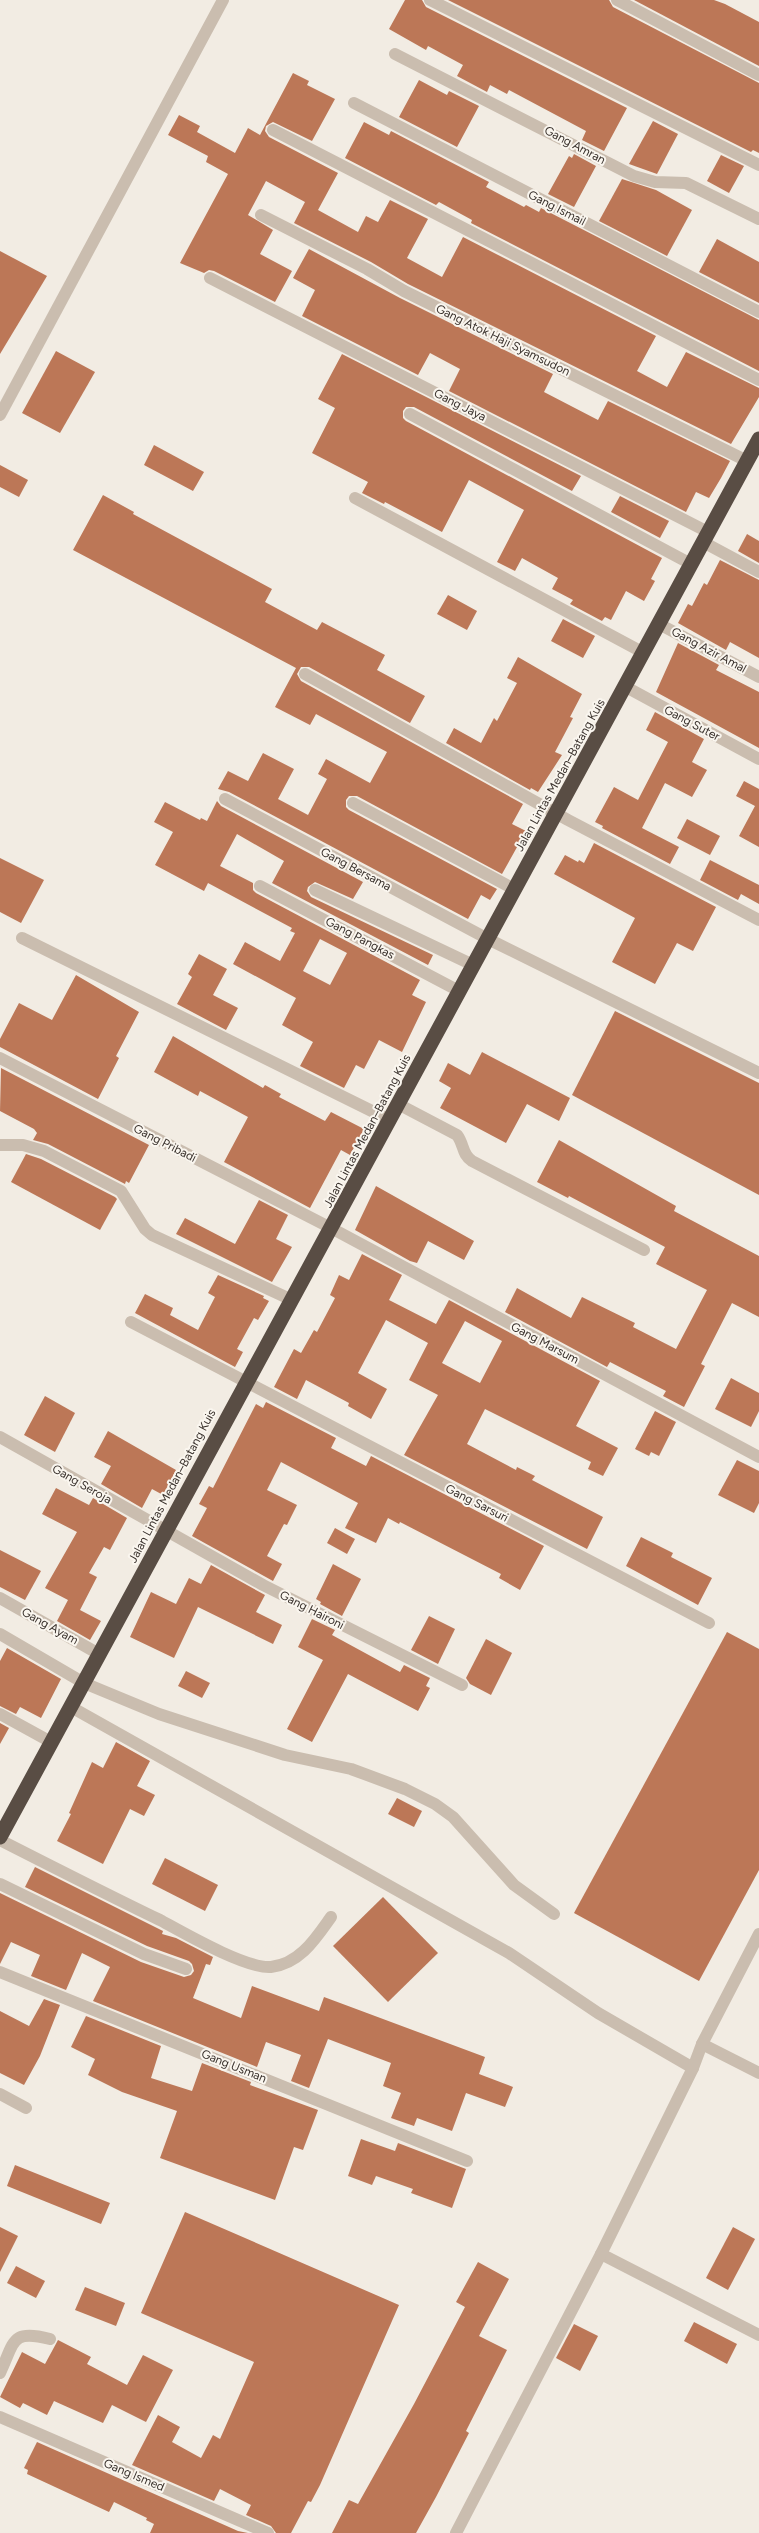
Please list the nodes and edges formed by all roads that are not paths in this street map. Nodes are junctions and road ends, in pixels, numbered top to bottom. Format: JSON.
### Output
{"nodes":[{"id":1,"x":223,"y":0,"type":"edge"},
{"id":2,"x":430,"y":0,"type":"edge"},
{"id":3,"x":617,"y":0,"type":"edge"},
{"id":4,"x":395,"y":54,"type":"dead end"},
{"id":5,"x":759,"y":74,"type":"edge"},
{"id":6,"x":354,"y":103,"type":"dead end"},
{"id":7,"x":273,"y":130,"type":"dead end"},
{"id":8,"x":759,"y":164,"type":"edge"},
{"id":9,"x":261,"y":215,"type":"dead end"},
{"id":10,"x":759,"y":219,"type":"edge"},
{"id":11,"x":210,"y":278,"type":"dead end"},
{"id":12,"x":759,"y":312,"type":"edge"},
{"id":13,"x":759,"y":380,"type":"edge"},
{"id":14,"x":410,"y":414,"type":"dead end"},
{"id":15,"x":0,"y":415,"type":"edge"},
{"id":16,"x":759,"y":439,"type":"edge"},
{"id":17,"x":747,"y":461,"type":"junction"},
{"id":18,"x":355,"y":498,"type":"dead end"},
{"id":19,"x":706,"y":537,"type":"junction"},
{"id":20,"x":691,"y":564,"type":"junction"},
{"id":21,"x":759,"y":572,"type":"edge"},
{"id":22,"x":659,"y":624,"type":"junction"},
{"id":23,"x":644,"y":653,"type":"junction"},
{"id":24,"x":304,"y":674,"type":"dead end"},
{"id":25,"x":759,"y":677,"type":"edge"},
{"id":26,"x":626,"y":687,"type":"junction"},
{"id":27,"x":759,"y":759,"type":"edge"},
{"id":28,"x":225,"y":799,"type":"dead end"},
{"id":29,"x":353,"y":803,"type":"dead end"},
{"id":30,"x":558,"y":813,"type":"junction"},
{"id":31,"x":260,"y":886,"type":"dead end"},
{"id":32,"x":514,"y":889,"type":"junction"},
{"id":33,"x":315,"y":890,"type":"dead end"},
{"id":34,"x":759,"y":920,"type":"edge"},
{"id":35,"x":22,"y":938,"type":"dead end"},
{"id":36,"x":488,"y":939,"type":"junction"},
{"id":37,"x":473,"y":965,"type":"junction"},
{"id":38,"x":459,"y":991,"type":"junction"},
{"id":39,"x":0,"y":1058,"type":"edge"},
{"id":40,"x":759,"y":1073,"type":"edge"},
{"id":41,"x":398,"y":1104,"type":"junction"},
{"id":42,"x":390,"y":1120,"type":"junction"},
{"id":43,"x":0,"y":1145,"type":"edge"},
{"id":44,"x":331,"y":1228,"type":"junction"},
{"id":45,"x":644,"y":1250,"type":"dead end"},
{"id":46,"x":292,"y":1300,"type":"junction"},
{"id":47,"x":131,"y":1322,"type":"dead end"},
{"id":48,"x":245,"y":1382,"type":"junction"},
{"id":49,"x":0,"y":1437,"type":"edge"},
{"id":50,"x":759,"y":1457,"type":"edge"},
{"id":51,"x":165,"y":1531,"type":"junction"},
{"id":52,"x":0,"y":1598,"type":"edge"},
{"id":53,"x":709,"y":1623,"type":"dead end"},
{"id":54,"x":0,"y":1634,"type":"edge"},
{"id":55,"x":99,"y":1654,"type":"junction"},
{"id":56,"x":84,"y":1682,"type":"junction"},
{"id":57,"x":462,"y":1685,"type":"dead end"},
{"id":58,"x":71,"y":1706,"type":"junction"},
{"id":59,"x":0,"y":1714,"type":"edge"},
{"id":60,"x":51,"y":1742,"type":"junction"},
{"id":61,"x":0,"y":1838,"type":"edge"},
{"id":62,"x":0,"y":1884,"type":"edge"},
{"id":63,"x":554,"y":1914,"type":"dead end"},
{"id":64,"x":331,"y":1917,"type":"dead end"},
{"id":65,"x":759,"y":1934,"type":"edge"},
{"id":66,"x":186,"y":1969,"type":"dead end"},
{"id":67,"x":0,"y":1972,"type":"edge"},
{"id":68,"x":702,"y":2044,"type":"junction"},
{"id":69,"x":693,"y":2068,"type":"junction"},
{"id":70,"x":759,"y":2074,"type":"edge"},
{"id":71,"x":0,"y":2094,"type":"edge"},
{"id":72,"x":26,"y":2108,"type":"dead end"},
{"id":73,"x":467,"y":2160,"type":"dead end"},
{"id":74,"x":601,"y":2254,"type":"junction"},
{"id":75,"x":759,"y":2334,"type":"edge"},
{"id":76,"x":50,"y":2339,"type":"dead end"},
{"id":77,"x":0,"y":2373,"type":"edge"},
{"id":78,"x":0,"y":2417,"type":"edge"},
{"id":79,"x":268,"y":2533,"type":"edge"},
{"id":80,"x":456,"y":2533,"type":"edge"}],
"edges":[{"from":1,"to":15,"type":"street"},
{"from":2,"to":8,"type":"street"},
{"from":3,"to":5,"type":"street"},
{"from":4,"to":10,"type":"street","name":"Gang Amran"},
{"from":6,"to":12,"type":"street","name":"Gang Ismail"},
{"from":7,"to":13,"type":"street"},
{"from":9,"to":17,"type":"street","name":"Gang Atok Haji Syamsudon"},
{"from":11,"to":19,"type":"street","name":"Gang Jaya"},
{"from":14,"to":20,"type":"street"},
{"from":16,"to":17,"type":"highway","name":"Jalan Lintas Medan–Batang Kuis"},
{"from":17,"to":19,"type":"highway","name":"Jalan Lintas Medan–Batang Kuis"},
{"from":18,"to":23,"type":"street"},
{"from":19,"to":20,"type":"highway","name":"Jalan Lintas Medan–Batang Kuis"},
{"from":19,"to":21,"type":"street","name":"Gang Jaya"},
{"from":20,"to":22,"type":"highway","name":"Jalan Lintas Medan–Batang Kuis"},
{"from":22,"to":23,"type":"highway","name":"Jalan Lintas Medan–Batang Kuis"},
{"from":22,"to":25,"type":"street","name":"Gang Azir Amal"},
{"from":23,"to":26,"type":"highway","name":"Jalan Lintas Medan–Batang Kuis"},
{"from":24,"to":30,"type":"street"},
{"from":26,"to":27,"type":"street","name":"Gang Suter"},
{"from":26,"to":30,"type":"highway","name":"Jalan Lintas Medan–Batang Kuis"},
{"from":28,"to":36,"type":"street","name":"Gang Bersama"},
{"from":29,"to":32,"type":"street"},
{"from":30,"to":32,"type":"highway","name":"Jalan Lintas Medan–Batang Kuis"},
{"from":30,"to":34,"type":"street"},
{"from":31,"to":38,"type":"street","name":"Gang Pangkas"},
{"from":32,"to":36,"type":"highway","name":"Jalan Lintas Medan–Batang Kuis"},
{"from":33,"to":37,"type":"street"},
{"from":35,"to":42,"type":"street"},
{"from":36,"to":37,"type":"highway","name":"Jalan Lintas Medan–Batang Kuis"},
{"from":36,"to":40,"type":"street","name":"Gang Bersama"},
{"from":37,"to":38,"type":"highway","name":"Jalan Lintas Medan–Batang Kuis"},
{"from":38,"to":41,"type":"highway","name":"Jalan Lintas Medan–Batang Kuis"},
{"from":39,"to":44,"type":"street","name":"Gang Pribadi"},
{"from":41,"to":42,"type":"highway","name":"Jalan Lintas Medan–Batang Kuis"},
{"from":41,"to":45,"type":"street"},
{"from":42,"to":44,"type":"highway","name":"Jalan Lintas Medan–Batang Kuis"},
{"from":43,"to":46,"type":"street"},
{"from":44,"to":46,"type":"highway","name":"Jalan Lintas Medan–Batang Kuis"},
{"from":44,"to":50,"type":"street","name":"Gang Marsum"},
{"from":46,"to":48,"type":"highway","name":"Jalan Lintas Medan–Batang Kuis"},
{"from":47,"to":48,"type":"street","name":"Gang Sarsuri"},
{"from":48,"to":51,"type":"highway","name":"Jalan Lintas Medan–Batang Kuis"},
{"from":48,"to":53,"type":"street","name":"Gang Sarsuri"},
{"from":49,"to":51,"type":"street","name":"Gang Seroja"},
{"from":51,"to":55,"type":"highway","name":"Jalan Lintas Medan–Batang Kuis"},
{"from":51,"to":57,"type":"street","name":"Gang Haironi"},
{"from":52,"to":55,"type":"street","name":"Gang Ayam"},
{"from":54,"to":56,"type":"street"},
{"from":55,"to":56,"type":"highway","name":"Jalan Lintas Medan–Batang Kuis"},
{"from":56,"to":58,"type":"highway","name":"Jalan Lintas Medan–Batang Kuis"},
{"from":56,"to":63,"type":"street"},
{"from":58,"to":60,"type":"highway","name":"Jalan Lintas Medan–Batang Kuis"},
{"from":58,"to":69,"type":"street"},
{"from":59,"to":60,"type":"street"},
{"from":60,"to":61,"type":"highway","name":"Jalan Lintas Medan–Batang Kuis"},
{"from":61,"to":64,"type":"street"},
{"from":62,"to":66,"type":"street"},
{"from":65,"to":68,"type":"street"},
{"from":67,"to":73,"type":"street","name":"Gang Usman"},
{"from":68,"to":69,"type":"street"},
{"from":68,"to":70,"type":"street"},
{"from":69,"to":74,"type":"street"},
{"from":71,"to":72,"type":"street"},
{"from":74,"to":75,"type":"street"},
{"from":74,"to":80,"type":"street"},
{"from":76,"to":77,"type":"street"},
{"from":78,"to":79,"type":"street","name":"Gang Ismed"}]}
